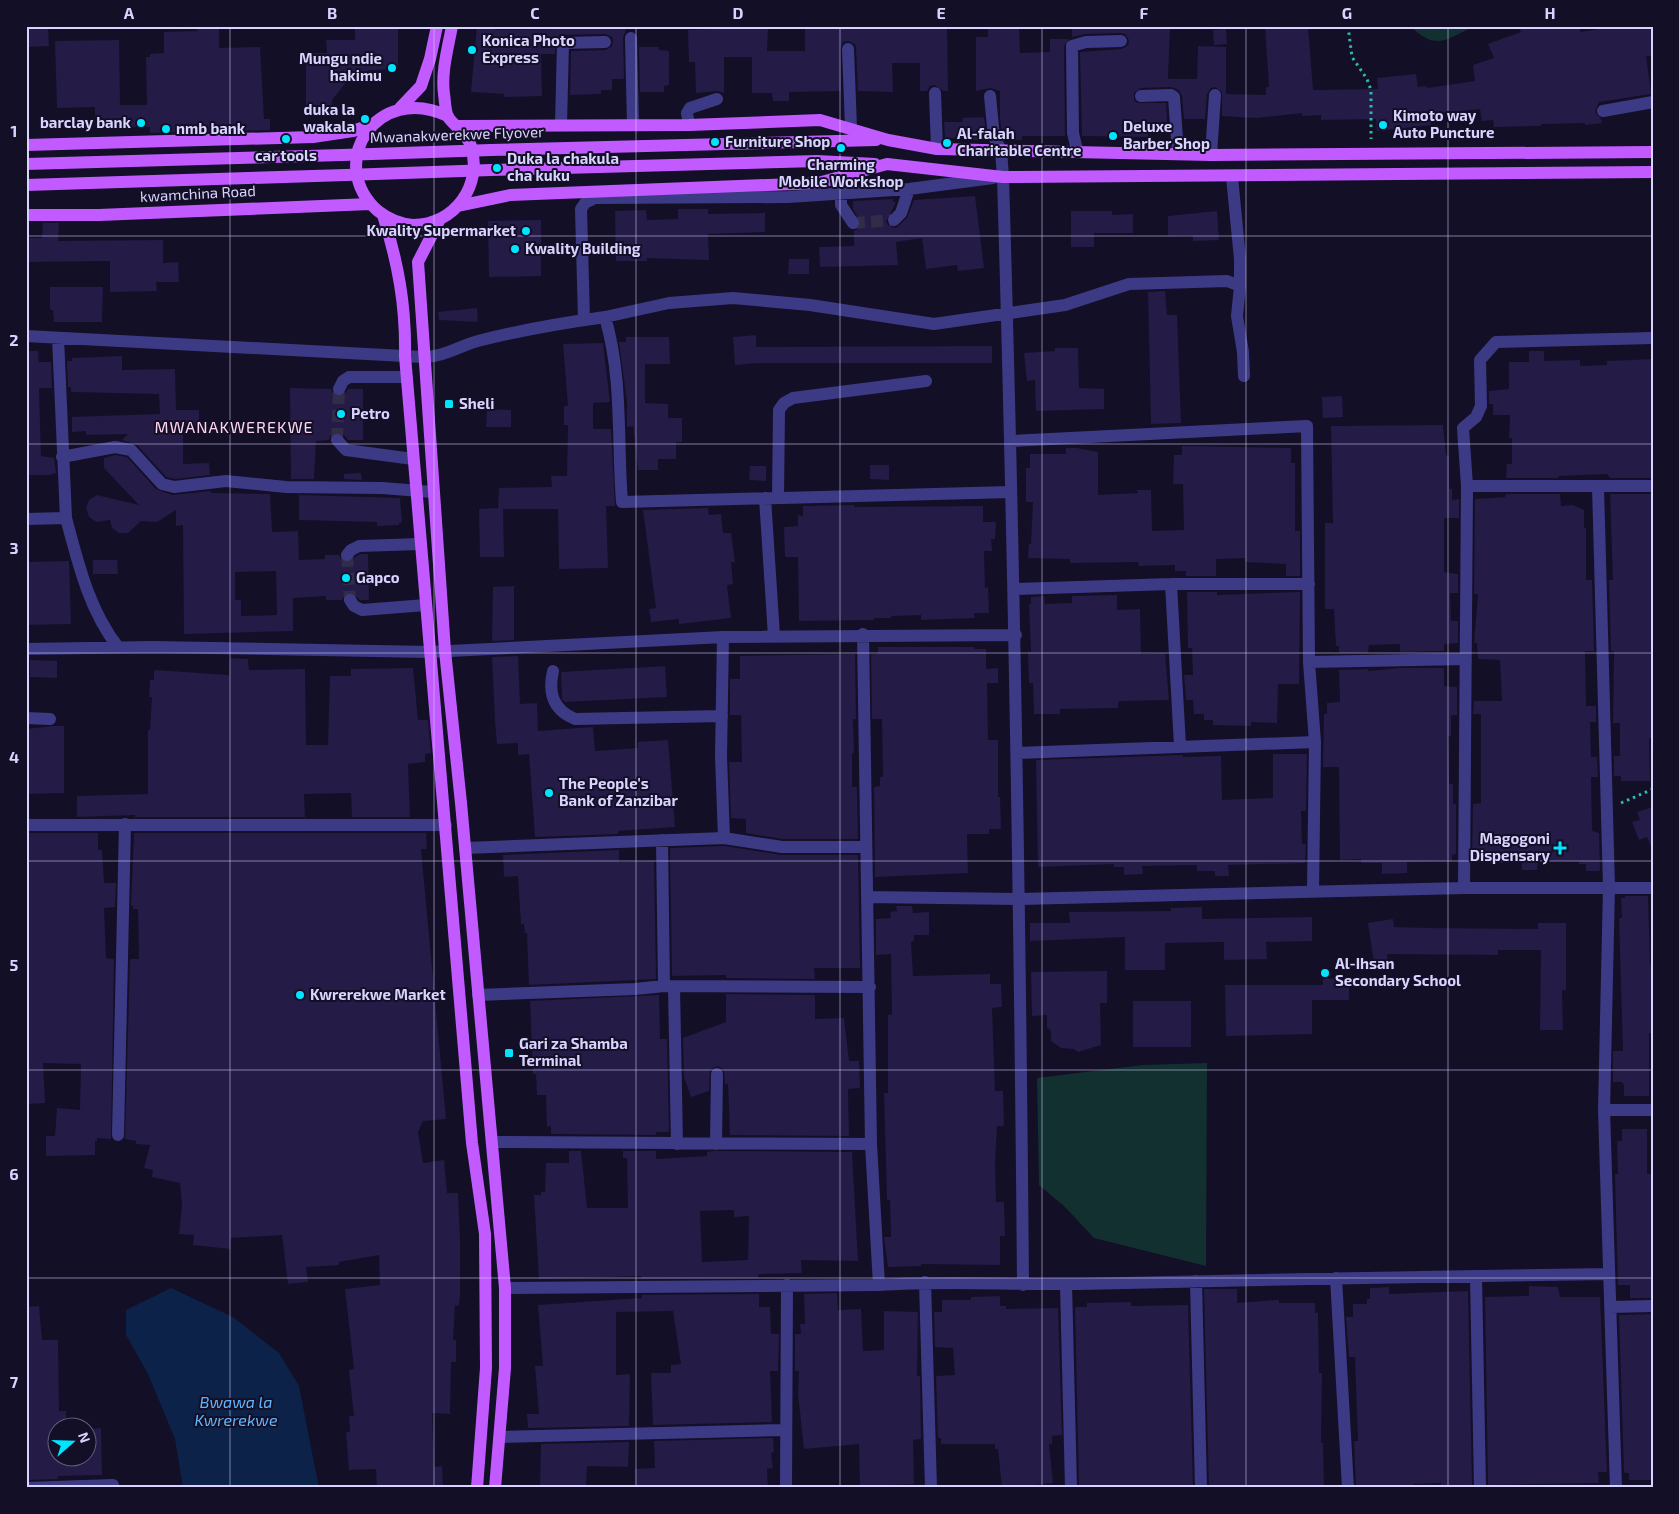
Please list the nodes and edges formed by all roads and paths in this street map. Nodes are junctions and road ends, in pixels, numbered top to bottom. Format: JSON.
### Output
{"nodes":[{"id":1,"x":437,"y":26,"type":"edge"},
{"id":2,"x":452,"y":26,"type":"edge"},
{"id":3,"x":1348,"y":26,"type":"edge"},
{"id":4,"x":631,"y":38,"type":"dead end"},
{"id":5,"x":1120,"y":41,"type":"dead end"},
{"id":6,"x":605,"y":42,"type":"dead end"},
{"id":7,"x":848,"y":49,"type":"dead end"},
{"id":8,"x":935,"y":93,"type":"dead end"},
{"id":9,"x":1214,"y":95,"type":"dead end"},
{"id":10,"x":990,"y":96,"type":"dead end"},
{"id":11,"x":1141,"y":96,"type":"dead end"},
{"id":12,"x":717,"y":99,"type":"dead end"},
{"id":13,"x":1653,"y":102,"type":"edge"},
{"id":14,"x":400,"y":108,"type":"junction"},
{"id":15,"x":1603,"y":111,"type":"dead end"},
{"id":16,"x":448,"y":116,"type":"junction"},
{"id":17,"x":373,"y":124,"type":"junction"},
{"id":18,"x":561,"y":125,"type":"junction"},
{"id":19,"x":633,"y":125,"type":"junction"},
{"id":20,"x":689,"y":125,"type":"junction"},
{"id":21,"x":459,"y":126,"type":"junction"},
{"id":22,"x":852,"y":128,"type":"junction"},
{"id":23,"x":888,"y":140,"type":"junction"},
{"id":24,"x":26,"y":145,"type":"edge"},
{"id":25,"x":937,"y":149,"type":"junction"},
{"id":26,"x":1001,"y":150,"type":"junction"},
{"id":27,"x":1077,"y":150,"type":"junction"},
{"id":28,"x":1653,"y":152,"type":"edge"},
{"id":29,"x":1178,"y":153,"type":"junction"},
{"id":30,"x":1211,"y":155,"type":"junction"},
{"id":31,"x":1371,"y":155,"type":"junction"},
{"id":32,"x":26,"y":164,"type":"edge"},
{"id":33,"x":887,"y":164,"type":"junction"},
{"id":34,"x":1653,"y":172,"type":"edge"},
{"id":35,"x":1003,"y":177,"type":"junction"},
{"id":36,"x":1232,"y":177,"type":"junction"},
{"id":37,"x":26,"y":185,"type":"edge"},
{"id":38,"x":908,"y":189,"type":"junction"},
{"id":39,"x":841,"y":194,"type":"junction"},
{"id":40,"x":370,"y":204,"type":"junction"},
{"id":41,"x":458,"y":206,"type":"junction"},
{"id":42,"x":26,"y":215,"type":"edge"},
{"id":43,"x":384,"y":215,"type":"junction"},
{"id":44,"x":440,"y":219,"type":"junction"},
{"id":45,"x":894,"y":220,"type":"dead end"},
{"id":46,"x":854,"y":223,"type":"dead end"},
{"id":47,"x":1240,"y":286,"type":"junction"},
{"id":48,"x":1007,"y":312,"type":"junction"},
{"id":49,"x":605,"y":317,"type":"junction"},
{"id":50,"x":584,"y":320,"type":"junction"},
{"id":51,"x":26,"y":336,"type":"edge"},
{"id":52,"x":58,"y":338,"type":"junction"},
{"id":53,"x":1653,"y":338,"type":"edge"},
{"id":54,"x":405,"y":356,"type":"junction"},
{"id":55,"x":423,"y":357,"type":"junction"},
{"id":56,"x":1244,"y":376,"type":"dead end"},
{"id":57,"x":407,"y":377,"type":"junction"},
{"id":58,"x":926,"y":381,"type":"dead end"},
{"id":59,"x":339,"y":389,"type":"dead end"},
{"id":60,"x":337,"y":440,"type":"dead end"},
{"id":61,"x":1011,"y":441,"type":"junction"},
{"id":62,"x":62,"y":457,"type":"junction"},
{"id":63,"x":413,"y":459,"type":"junction"},
{"id":64,"x":1467,"y":486,"type":"junction"},
{"id":65,"x":1653,"y":486,"type":"edge"},
{"id":66,"x":1598,"y":487,"type":"junction"},
{"id":67,"x":416,"y":492,"type":"junction"},
{"id":68,"x":432,"y":492,"type":"junction"},
{"id":69,"x":1011,"y":492,"type":"junction"},
{"id":70,"x":771,"y":498,"type":"junction"},
{"id":71,"x":66,"y":518,"type":"junction"},
{"id":72,"x":26,"y":519,"type":"edge"},
{"id":73,"x":420,"y":544,"type":"junction"},
{"id":74,"x":347,"y":555,"type":"dead end"},
{"id":75,"x":1171,"y":584,"type":"junction"},
{"id":76,"x":1309,"y":584,"type":"junction"},
{"id":77,"x":1014,"y":589,"type":"junction"},
{"id":78,"x":350,"y":600,"type":"dead end"},
{"id":79,"x":426,"y":605,"type":"junction"},
{"id":80,"x":863,"y":634,"type":"junction"},
{"id":81,"x":1016,"y":635,"type":"junction"},
{"id":82,"x":774,"y":636,"type":"junction"},
{"id":83,"x":724,"y":637,"type":"junction"},
{"id":84,"x":118,"y":647,"type":"junction"},
{"id":85,"x":26,"y":649,"type":"edge"},
{"id":86,"x":445,"y":651,"type":"junction"},
{"id":87,"x":430,"y":652,"type":"junction"},
{"id":88,"x":1466,"y":659,"type":"junction"},
{"id":89,"x":1309,"y":662,"type":"junction"},
{"id":90,"x":552,"y":671,"type":"dead end"},
{"id":91,"x":722,"y":716,"type":"junction"},
{"id":92,"x":26,"y":718,"type":"edge"},
{"id":93,"x":50,"y":719,"type":"dead end"},
{"id":94,"x":1315,"y":742,"type":"junction"},
{"id":95,"x":1180,"y":746,"type":"junction"},
{"id":96,"x":1016,"y":753,"type":"junction"},
{"id":97,"x":1653,"y":789,"type":"edge"},
{"id":98,"x":1607,"y":810,"type":"junction"},
{"id":99,"x":124,"y":824,"type":"junction"},
{"id":100,"x":446,"y":824,"type":"junction"},
{"id":101,"x":26,"y":825,"type":"edge"},
{"id":102,"x":724,"y":838,"type":"junction"},
{"id":103,"x":662,"y":840,"type":"junction"},
{"id":104,"x":866,"y":847,"type":"junction"},
{"id":105,"x":465,"y":848,"type":"junction"},
{"id":106,"x":1609,"y":887,"type":"junction"},
{"id":107,"x":1464,"y":888,"type":"junction"},
{"id":108,"x":1653,"y":888,"type":"edge"},
{"id":109,"x":1314,"y":891,"type":"junction"},
{"id":110,"x":868,"y":897,"type":"junction"},
{"id":111,"x":1020,"y":899,"type":"junction"},
{"id":112,"x":669,"y":986,"type":"junction"},
{"id":113,"x":870,"y":987,"type":"junction"},
{"id":114,"x":478,"y":995,"type":"junction"},
{"id":115,"x":718,"y":1074,"type":"dead end"},
{"id":116,"x":1604,"y":1110,"type":"junction"},
{"id":117,"x":1653,"y":1110,"type":"edge"},
{"id":118,"x":118,"y":1135,"type":"dead end"},
{"id":119,"x":492,"y":1142,"type":"junction"},
{"id":120,"x":677,"y":1144,"type":"junction"},
{"id":121,"x":716,"y":1144,"type":"junction"},
{"id":122,"x":871,"y":1144,"type":"junction"},
{"id":123,"x":1609,"y":1274,"type":"junction"},
{"id":124,"x":1476,"y":1276,"type":"junction"},
{"id":125,"x":1336,"y":1278,"type":"junction"},
{"id":126,"x":1196,"y":1281,"type":"junction"},
{"id":127,"x":925,"y":1282,"type":"junction"},
{"id":128,"x":1066,"y":1284,"type":"junction"},
{"id":129,"x":879,"y":1285,"type":"junction"},
{"id":130,"x":1023,"y":1285,"type":"junction"},
{"id":131,"x":787,"y":1286,"type":"junction"},
{"id":132,"x":505,"y":1288,"type":"junction"},
{"id":133,"x":1653,"y":1306,"type":"edge"},
{"id":134,"x":1610,"y":1307,"type":"junction"},
{"id":135,"x":785,"y":1430,"type":"junction"},
{"id":136,"x":501,"y":1437,"type":"junction"},
{"id":137,"x":112,"y":1484,"type":"dead end"},
{"id":138,"x":26,"y":1488,"type":"edge"},
{"id":139,"x":477,"y":1488,"type":"edge"},
{"id":140,"x":495,"y":1488,"type":"edge"},
{"id":141,"x":786,"y":1488,"type":"edge"},
{"id":142,"x":931,"y":1488,"type":"edge"},
{"id":143,"x":1072,"y":1488,"type":"edge"},
{"id":144,"x":1201,"y":1488,"type":"edge"},
{"id":145,"x":1348,"y":1488,"type":"edge"},
{"id":146,"x":1480,"y":1488,"type":"edge"},
{"id":147,"x":1616,"y":1488,"type":"edge"}],
"edges":[{"from":1,"to":14,"type":"main road"},
{"from":2,"to":16,"type":"main road"},
{"from":3,"to":31,"type":"path"},
{"from":4,"to":19,"type":"street"},
{"from":5,"to":27,"type":"street"},
{"from":6,"to":18,"type":"street"},
{"from":7,"to":22,"type":"street"},
{"from":8,"to":25,"type":"street"},
{"from":9,"to":30,"type":"street"},
{"from":10,"to":26,"type":"street"},
{"from":11,"to":29,"type":"street"},
{"from":12,"to":20,"type":"street"},
{"from":13,"to":15,"type":"street"},
{"from":14,"to":16,"type":"main road"},
{"from":14,"to":17,"type":"main road"},
{"from":16,"to":21,"type":"main road"},
{"from":17,"to":24,"type":"main road"},
{"from":17,"to":40,"type":"main road"},
{"from":18,"to":19,"type":"main road"},
{"from":18,"to":21,"type":"main road"},
{"from":19,"to":20,"type":"main road"},
{"from":20,"to":22,"type":"main road"},
{"from":21,"to":41,"type":"main road"},
{"from":22,"to":23,"type":"main road"},
{"from":23,"to":25,"type":"main road"},
{"from":23,"to":32,"type":"main road","name":"Mwanakwerekwe Flyover","bridge":true},
{"from":25,"to":26,"type":"main road"},
{"from":26,"to":27,"type":"main road"},
{"from":26,"to":35,"type":"street"},
{"from":27,"to":29,"type":"main road"},
{"from":28,"to":31,"type":"main road"},
{"from":29,"to":30,"type":"main road"},
{"from":30,"to":31,"type":"main road"},
{"from":33,"to":35,"type":"main road"},
{"from":33,"to":37,"type":"main road","bridge":true},
{"from":33,"to":41,"type":"main road"},
{"from":34,"to":36,"type":"main road"},
{"from":35,"to":36,"type":"main road"},
{"from":35,"to":38,"type":"street"},
{"from":35,"to":48,"type":"street"},
{"from":36,"to":47,"type":"street"},
{"from":38,"to":39,"type":"street"},
{"from":38,"to":45,"type":"street"},
{"from":39,"to":46,"type":"street"},
{"from":39,"to":50,"type":"street"},
{"from":40,"to":42,"type":"main road","name":"kwamchina Road"},
{"from":40,"to":43,"type":"main road"},
{"from":41,"to":44,"type":"main road"},
{"from":43,"to":44,"type":"main road"},
{"from":43,"to":54,"type":"main road"},
{"from":44,"to":55,"type":"main road"},
{"from":47,"to":48,"type":"street"},
{"from":47,"to":56,"type":"street"},
{"from":48,"to":49,"type":"street"},
{"from":48,"to":61,"type":"street"},
{"from":49,"to":50,"type":"street"},
{"from":49,"to":70,"type":"street"},
{"from":50,"to":55,"type":"street"},
{"from":51,"to":52,"type":"street"},
{"from":52,"to":54,"type":"street"},
{"from":52,"to":62,"type":"street"},
{"from":53,"to":64,"type":"street"},
{"from":54,"to":55,"type":"street"},
{"from":54,"to":57,"type":"main road"},
{"from":55,"to":68,"type":"main road"},
{"from":57,"to":59,"type":"street"},
{"from":57,"to":63,"type":"main road"},
{"from":58,"to":70,"type":"street"},
{"from":60,"to":63,"type":"street"},
{"from":61,"to":69,"type":"street"},
{"from":61,"to":76,"type":"street"},
{"from":62,"to":67,"type":"street"},
{"from":62,"to":71,"type":"street"},
{"from":63,"to":67,"type":"main road"},
{"from":64,"to":66,"type":"street"},
{"from":64,"to":88,"type":"street"},
{"from":65,"to":66,"type":"street"},
{"from":66,"to":98,"type":"street"},
{"from":67,"to":68,"type":"street"},
{"from":67,"to":73,"type":"main road"},
{"from":68,"to":86,"type":"main road"},
{"from":69,"to":70,"type":"street"},
{"from":69,"to":77,"type":"street"},
{"from":70,"to":82,"type":"street"},
{"from":71,"to":72,"type":"street"},
{"from":71,"to":84,"type":"street"},
{"from":73,"to":74,"type":"street"},
{"from":73,"to":79,"type":"main road"},
{"from":75,"to":76,"type":"street"},
{"from":75,"to":77,"type":"street"},
{"from":75,"to":95,"type":"street"},
{"from":76,"to":89,"type":"street"},
{"from":77,"to":81,"type":"street"},
{"from":78,"to":79,"type":"street"},
{"from":79,"to":87,"type":"main road"},
{"from":80,"to":81,"type":"street"},
{"from":80,"to":82,"type":"street"},
{"from":80,"to":104,"type":"street"},
{"from":81,"to":96,"type":"street"},
{"from":82,"to":83,"type":"street"},
{"from":83,"to":86,"type":"street"},
{"from":83,"to":91,"type":"street"},
{"from":84,"to":85,"type":"street"},
{"from":84,"to":87,"type":"street"},
{"from":86,"to":87,"type":"street"},
{"from":86,"to":105,"type":"main road"},
{"from":87,"to":100,"type":"main road"},
{"from":88,"to":89,"type":"street"},
{"from":88,"to":107,"type":"street"},
{"from":89,"to":94,"type":"street"},
{"from":90,"to":91,"type":"street"},
{"from":91,"to":102,"type":"street"},
{"from":92,"to":93,"type":"street"},
{"from":94,"to":95,"type":"street"},
{"from":94,"to":109,"type":"street"},
{"from":95,"to":96,"type":"street"},
{"from":96,"to":111,"type":"street"},
{"from":97,"to":98,"type":"path"},
{"from":98,"to":106,"type":"street"},
{"from":99,"to":100,"type":"street"},
{"from":99,"to":101,"type":"street"},
{"from":99,"to":118,"type":"street"},
{"from":100,"to":139,"type":"main road"},
{"from":102,"to":103,"type":"street"},
{"from":102,"to":104,"type":"street"},
{"from":103,"to":105,"type":"street"},
{"from":103,"to":112,"type":"street"},
{"from":104,"to":110,"type":"street"},
{"from":105,"to":114,"type":"main road"},
{"from":106,"to":107,"type":"street"},
{"from":106,"to":108,"type":"street"},
{"from":106,"to":116,"type":"street"},
{"from":107,"to":109,"type":"street"},
{"from":109,"to":111,"type":"street"},
{"from":110,"to":111,"type":"street"},
{"from":110,"to":113,"type":"street"},
{"from":111,"to":130,"type":"street"},
{"from":112,"to":113,"type":"street"},
{"from":112,"to":114,"type":"street"},
{"from":112,"to":120,"type":"street"},
{"from":113,"to":122,"type":"street"},
{"from":114,"to":119,"type":"main road"},
{"from":115,"to":121,"type":"street"},
{"from":116,"to":117,"type":"street"},
{"from":116,"to":123,"type":"street"},
{"from":119,"to":120,"type":"street"},
{"from":119,"to":132,"type":"main road"},
{"from":120,"to":121,"type":"street"},
{"from":121,"to":122,"type":"street"},
{"from":122,"to":129,"type":"street"},
{"from":123,"to":124,"type":"street"},
{"from":123,"to":134,"type":"street"},
{"from":124,"to":125,"type":"street"},
{"from":124,"to":146,"type":"street"},
{"from":125,"to":126,"type":"street"},
{"from":125,"to":145,"type":"street"},
{"from":126,"to":128,"type":"street"},
{"from":126,"to":144,"type":"street"},
{"from":127,"to":129,"type":"street"},
{"from":127,"to":130,"type":"street"},
{"from":127,"to":142,"type":"street"},
{"from":128,"to":130,"type":"street"},
{"from":128,"to":143,"type":"street"},
{"from":129,"to":131,"type":"street"},
{"from":131,"to":132,"type":"street"},
{"from":131,"to":135,"type":"street"},
{"from":132,"to":136,"type":"main road"},
{"from":133,"to":134,"type":"street"},
{"from":134,"to":147,"type":"street"},
{"from":135,"to":136,"type":"street"},
{"from":135,"to":141,"type":"street"},
{"from":136,"to":140,"type":"main road"},
{"from":137,"to":138,"type":"street"}]}
